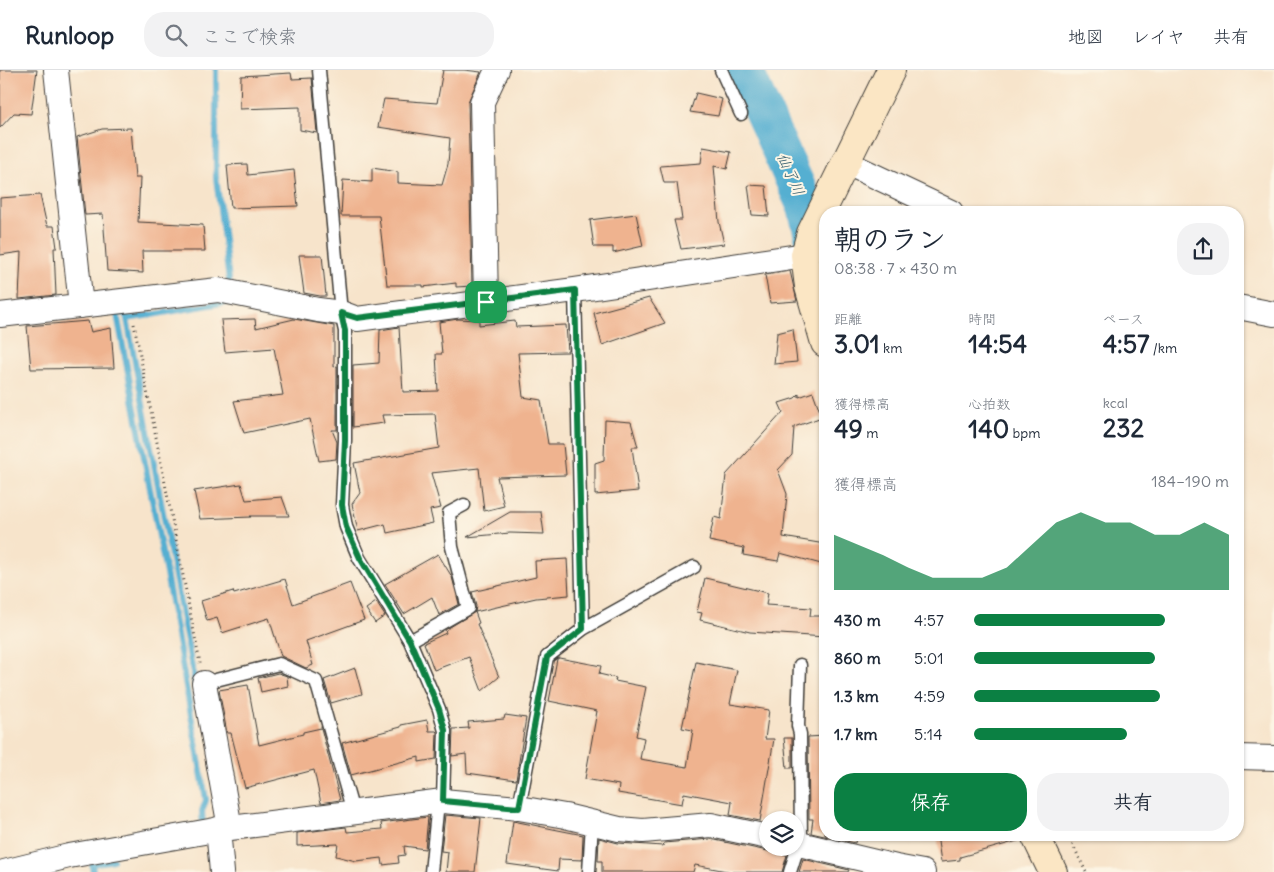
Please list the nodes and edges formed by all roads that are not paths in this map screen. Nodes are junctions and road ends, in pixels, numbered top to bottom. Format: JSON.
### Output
{"nodes":[{"id":1,"x":56,"y":70,"type":"edge"},
{"id":2,"x":319,"y":70,"type":"edge"},
{"id":3,"x":497,"y":70,"type":"edge"},
{"id":4,"x":721,"y":70,"type":"edge"},
{"id":5,"x":892,"y":70,"type":"edge"},
{"id":6,"x":741,"y":114,"type":"dead end"},
{"id":7,"x":846,"y":163,"type":"junction"},
{"id":8,"x":823,"y":206,"type":"edge"},
{"id":9,"x":935,"y":206,"type":"edge"},
{"id":10,"x":819,"y":215,"type":"edge"},
{"id":11,"x":805,"y":255,"type":"junction"},
{"id":12,"x":575,"y":290,"type":"junction"},
{"id":13,"x":486,"y":302,"type":"junction"},
{"id":14,"x":81,"y":306,"type":"junction"},
{"id":15,"x":1244,"y":307,"type":"edge"},
{"id":16,"x":341,"y":313,"type":"junction"},
{"id":17,"x":1274,"y":314,"type":"edge"},
{"id":18,"x":0,"y":315,"type":"edge"},
{"id":19,"x":819,"y":322,"type":"edge"},
{"id":20,"x":464,"y":505,"type":"dead end"},
{"id":21,"x":694,"y":567,"type":"dead end"},
{"id":22,"x":583,"y":629,"type":"junction"},
{"id":23,"x":410,"y":641,"type":"junction"},
{"id":24,"x":800,"y":665,"type":"dead end"},
{"id":25,"x":204,"y":683,"type":"joint"},
{"id":26,"x":1244,"y":757,"type":"edge"},
{"id":27,"x":1274,"y":758,"type":"edge"},
{"id":28,"x":441,"y":801,"type":"junction"},
{"id":29,"x":519,"y":808,"type":"junction"},
{"id":30,"x":799,"y":811,"type":"edge"},
{"id":31,"x":353,"y":812,"type":"junction"},
{"id":32,"x":592,"y":824,"type":"junction"},
{"id":33,"x":221,"y":829,"type":"junction"},
{"id":34,"x":759,"y":835,"type":"edge"},
{"id":35,"x":1037,"y":841,"type":"edge"},
{"id":36,"x":804,"y":845,"type":"edge"},
{"id":37,"x":795,"y":856,"type":"edge"},
{"id":38,"x":1046,"y":869,"type":"edge"},
{"id":39,"x":896,"y":870,"type":"edge"},
{"id":40,"x":4,"y":872,"type":"edge"},
{"id":41,"x":222,"y":872,"type":"edge"},
{"id":42,"x":431,"y":872,"type":"edge"},
{"id":43,"x":589,"y":872,"type":"edge"},
{"id":44,"x":790,"y":872,"type":"edge"},
{"id":45,"x":923,"y":872,"type":"edge"}],
"edges":[{"from":1,"to":14,"type":"street"},
{"from":2,"to":16,"type":"lane"},
{"from":3,"to":13,"type":"street"},
{"from":4,"to":6,"type":"lane"},
{"from":5,"to":7,"type":"main road"},
{"from":7,"to":8,"type":"main road"},
{"from":7,"to":9,"type":"street"},
{"from":10,"to":11,"type":"main road"},
{"from":11,"to":12,"type":"street"},
{"from":11,"to":19,"type":"main road"},
{"from":12,"to":13,"type":"street"},
{"from":12,"to":22,"type":"lane"},
{"from":13,"to":16,"type":"street"},
{"from":14,"to":16,"type":"street"},
{"from":14,"to":18,"type":"street"},
{"from":15,"to":17,"type":"street"},
{"from":16,"to":23,"type":"lane"},
{"from":20,"to":23,"type":"lane"},
{"from":21,"to":22,"type":"lane"},
{"from":22,"to":29,"type":"lane"},
{"from":23,"to":28,"type":"lane"},
{"from":24,"to":30,"type":"lane"},
{"from":25,"to":31,"type":"lane"},
{"from":25,"to":33,"type":"street"},
{"from":26,"to":27,"type":"street"},
{"from":28,"to":29,"type":"street"},
{"from":28,"to":31,"type":"street"},
{"from":28,"to":42,"type":"lane"},
{"from":29,"to":32,"type":"street"},
{"from":31,"to":33,"type":"street"},
{"from":32,"to":34,"type":"street"},
{"from":32,"to":43,"type":"lane"},
{"from":33,"to":40,"type":"street"},
{"from":33,"to":41,"type":"street"},
{"from":35,"to":38,"type":"main road"},
{"from":36,"to":39,"type":"street"},
{"from":37,"to":44,"type":"lane"},
{"from":39,"to":45,"type":"street"}]}
